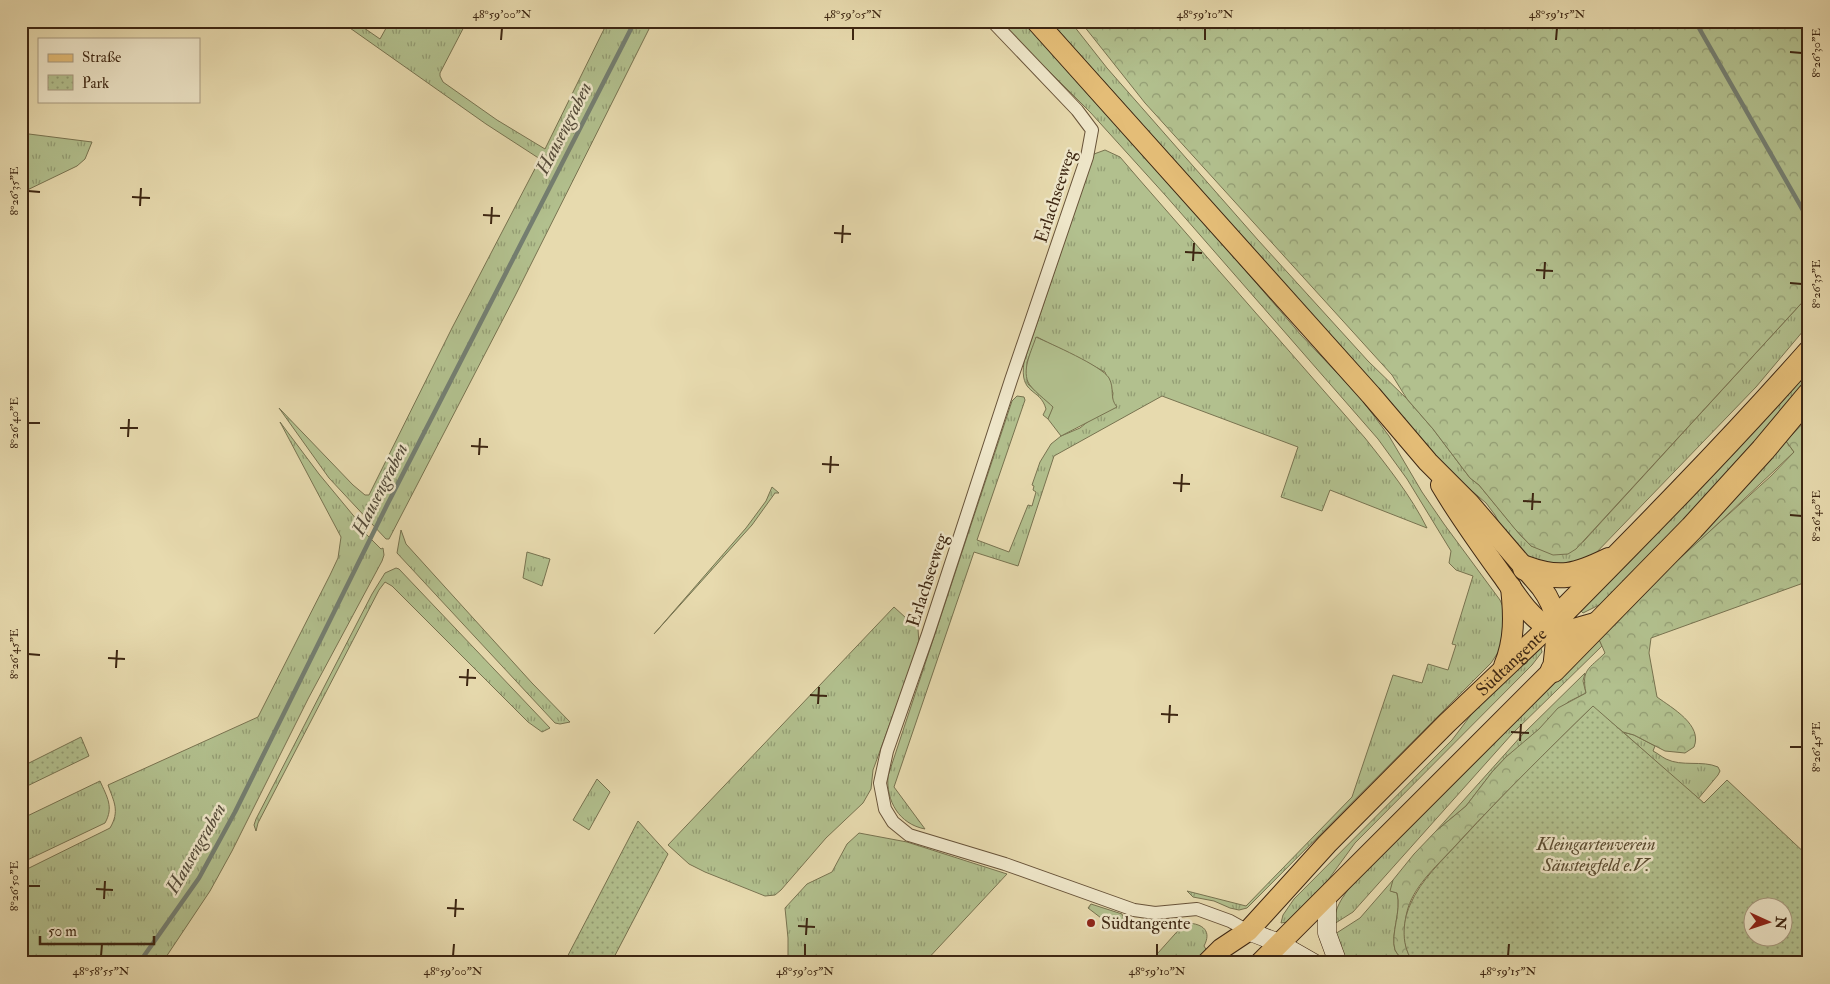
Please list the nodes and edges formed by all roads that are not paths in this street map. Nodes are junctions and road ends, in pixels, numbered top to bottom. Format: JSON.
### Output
{"nodes":[{"id":1,"x":992,"y":21,"type":"edge"},
{"id":2,"x":1036,"y":21,"type":"edge"},
{"id":3,"x":1809,"y":354,"type":"edge"},
{"id":4,"x":1809,"y":395,"type":"edge"},
{"id":5,"x":1428,"y":462,"type":"junction"},
{"id":6,"x":1619,"y":556,"type":"junction"},
{"id":7,"x":1525,"y":568,"type":"junction"},
{"id":8,"x":1511,"y":587,"type":"junction"},
{"id":9,"x":1554,"y":625,"type":"junction"},
{"id":10,"x":1595,"y":625,"type":"junction"},
{"id":11,"x":1503,"y":668,"type":"junction"},
{"id":12,"x":1553,"y":670,"type":"junction"},
{"id":13,"x":1327,"y":896,"type":"junction"},
{"id":14,"x":1248,"y":931,"type":"junction"},
{"id":15,"x":1269,"y":956,"type":"edge"},
{"id":16,"x":1207,"y":963,"type":"edge"},
{"id":17,"x":1314,"y":963,"type":"edge"},
{"id":18,"x":1338,"y":963,"type":"edge"}],
"edges":[{"from":1,"to":14,"type":"street","name":"Erlachseeweg"},
{"from":2,"to":5,"type":"main road"},
{"from":3,"to":6,"type":"highway","name":"Südtangente"},
{"from":4,"to":10,"type":"highway","name":"Südtangente"},
{"from":5,"to":7,"type":"main road"},
{"from":5,"to":8,"type":"main road"},
{"from":6,"to":7,"type":"highway"},
{"from":6,"to":9,"type":"highway","name":"Südtangente"},
{"from":7,"to":9,"type":"main road"},
{"from":8,"to":9,"type":"main road"},
{"from":8,"to":11,"type":"main road"},
{"from":9,"to":10,"type":"highway"},
{"from":9,"to":11,"type":"main road","name":"Südtangente"},
{"from":9,"to":12,"type":"main road"},
{"from":10,"to":12,"type":"highway","name":"Südtangente"},
{"from":11,"to":14,"type":"main road","name":"Südtangente"},
{"from":12,"to":13,"type":"main road","name":"Südtangente"},
{"from":13,"to":15,"type":"main road","name":"Südtangente"},
{"from":13,"to":18,"type":"main road"},
{"from":14,"to":15,"type":"main road"},
{"from":14,"to":16,"type":"main road","name":"Südtangente"},
{"from":15,"to":17,"type":"main road"}]}
